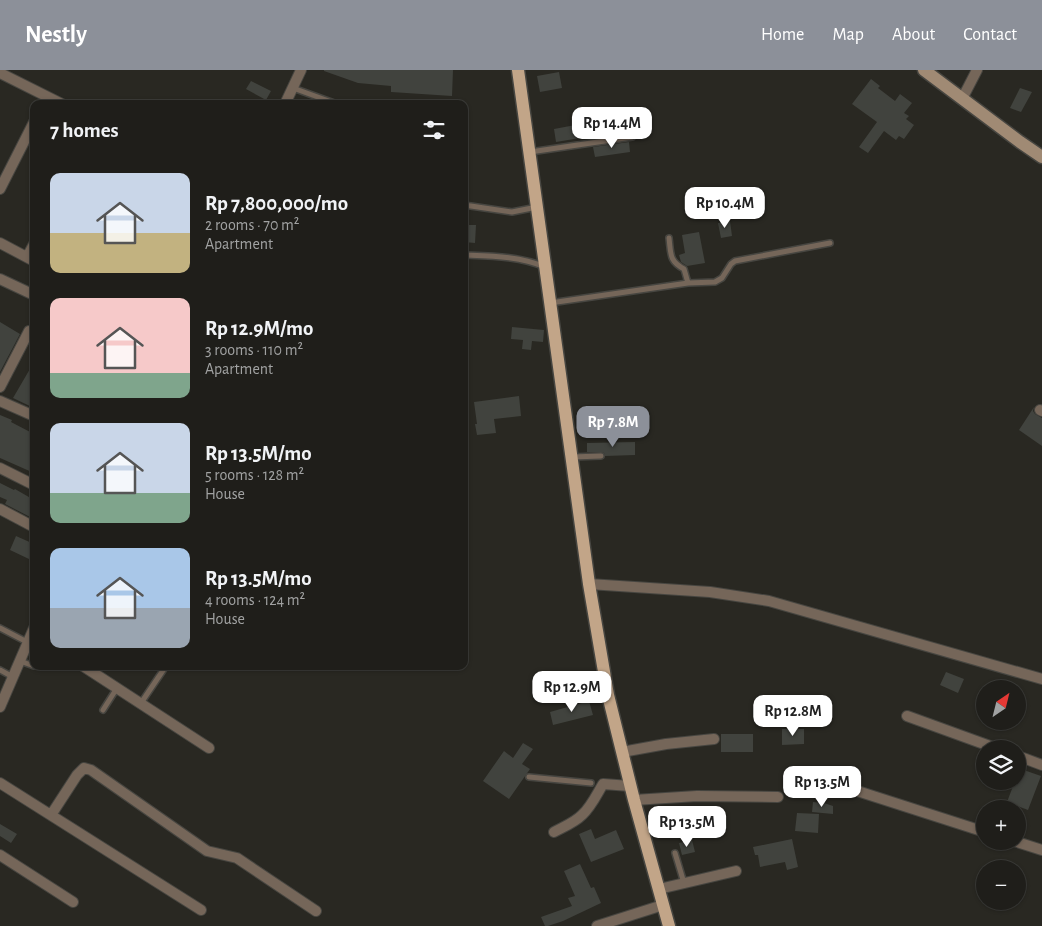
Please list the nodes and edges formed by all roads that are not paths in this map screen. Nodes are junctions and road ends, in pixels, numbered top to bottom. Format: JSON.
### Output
{"nodes":[{"id":1,"x":302,"y":70,"type":"edge"},
{"id":2,"x":518,"y":70,"type":"edge"},
{"id":3,"x":924,"y":70,"type":"edge"},
{"id":4,"x":976,"y":70,"type":"edge"},
{"id":5,"x":0,"y":73,"type":"edge"},
{"id":6,"x":293,"y":88,"type":"junction"},
{"id":7,"x":962,"y":99,"type":"junction"},
{"id":8,"x":45,"y":100,"type":"edge"},
{"id":9,"x":287,"y":100,"type":"edge"},
{"id":10,"x":326,"y":100,"type":"edge"},
{"id":11,"x":30,"y":130,"type":"edge"},
{"id":12,"x":632,"y":137,"type":"dead end"},
{"id":13,"x":530,"y":152,"type":"junction"},
{"id":14,"x":1042,"y":157,"type":"edge"},
{"id":15,"x":0,"y":189,"type":"edge"},
{"id":16,"x":468,"y":206,"type":"edge"},
{"id":17,"x":538,"y":207,"type":"junction"},
{"id":18,"x":669,"y":238,"type":"dead end"},
{"id":19,"x":0,"y":243,"type":"edge"},
{"id":20,"x":830,"y":243,"type":"dead end"},
{"id":21,"x":468,"y":255,"type":"edge"},
{"id":22,"x":30,"y":259,"type":"edge"},
{"id":23,"x":545,"y":267,"type":"junction"},
{"id":24,"x":0,"y":279,"type":"edge"},
{"id":25,"x":688,"y":284,"type":"junction"},
{"id":26,"x":30,"y":293,"type":"edge"},
{"id":27,"x":549,"y":304,"type":"junction"},
{"id":28,"x":29,"y":331,"type":"dead end"},
{"id":29,"x":0,"y":387,"type":"edge"},
{"id":30,"x":0,"y":401,"type":"edge"},
{"id":31,"x":30,"y":414,"type":"edge"},
{"id":32,"x":601,"y":456,"type":"dead end"},
{"id":33,"x":571,"y":457,"type":"junction"},
{"id":34,"x":0,"y":468,"type":"edge"},
{"id":35,"x":30,"y":482,"type":"edge"},
{"id":36,"x":0,"y":509,"type":"edge"},
{"id":37,"x":30,"y":525,"type":"edge"},
{"id":38,"x":589,"y":584,"type":"junction"},
{"id":39,"x":0,"y":628,"type":"edge"},
{"id":40,"x":30,"y":634,"type":"edge"},
{"id":41,"x":30,"y":638,"type":"edge"},
{"id":42,"x":19,"y":660,"type":"junction"},
{"id":43,"x":30,"y":664,"type":"edge"},
{"id":44,"x":0,"y":670,"type":"edge"},
{"id":45,"x":89,"y":670,"type":"edge"},
{"id":46,"x":163,"y":670,"type":"edge"},
{"id":47,"x":13,"y":677,"type":"junction"},
{"id":48,"x":1042,"y":679,"type":"edge"},
{"id":49,"x":117,"y":688,"type":"junction"},
{"id":50,"x":141,"y":704,"type":"junction"},
{"id":51,"x":0,"y":707,"type":"edge"},
{"id":52,"x":104,"y":710,"type":"dead end"},
{"id":53,"x":907,"y":716,"type":"dead end"},
{"id":54,"x":714,"y":739,"type":"dead end"},
{"id":55,"x":976,"y":741,"type":"edge"},
{"id":56,"x":209,"y":748,"type":"dead end"},
{"id":57,"x":622,"y":752,"type":"junction"},
{"id":58,"x":1026,"y":759,"type":"edge"},
{"id":59,"x":1042,"y":764,"type":"edge"},
{"id":60,"x":529,"y":777,"type":"dead end"},
{"id":61,"x":0,"y":782,"type":"edge"},
{"id":62,"x":596,"y":783,"type":"junction"},
{"id":63,"x":630,"y":786,"type":"junction"},
{"id":64,"x":848,"y":788,"type":"dead end"},
{"id":65,"x":778,"y":797,"type":"dead end"},
{"id":66,"x":634,"y":800,"type":"junction"},
{"id":67,"x":51,"y":815,"type":"junction"},
{"id":68,"x":976,"y":829,"type":"edge"},
{"id":69,"x":554,"y":832,"type":"dead end"},
{"id":70,"x":1026,"y":845,"type":"edge"},
{"id":71,"x":1042,"y":850,"type":"edge"},
{"id":72,"x":675,"y":852,"type":"dead end"},
{"id":73,"x":0,"y":855,"type":"edge"},
{"id":74,"x":736,"y":871,"type":"dead end"},
{"id":75,"x":684,"y":883,"type":"junction"},
{"id":76,"x":659,"y":889,"type":"junction"},
{"id":77,"x":73,"y":902,"type":"dead end"},
{"id":78,"x":663,"y":905,"type":"junction"},
{"id":79,"x":201,"y":910,"type":"dead end"},
{"id":80,"x":316,"y":911,"type":"dead end"},
{"id":81,"x":597,"y":926,"type":"edge"},
{"id":82,"x":669,"y":926,"type":"edge"}],
"edges":[{"from":1,"to":6,"type":"street"},
{"from":2,"to":13,"type":"main road"},
{"from":3,"to":7,"type":"street"},
{"from":4,"to":7,"type":"street"},
{"from":5,"to":8,"type":"street"},
{"from":6,"to":9,"type":"street"},
{"from":6,"to":10,"type":"lane"},
{"from":7,"to":14,"type":"street"},
{"from":11,"to":15,"type":"street"},
{"from":12,"to":13,"type":"lane"},
{"from":13,"to":17,"type":"main road"},
{"from":16,"to":17,"type":"lane"},
{"from":17,"to":23,"type":"main road"},
{"from":18,"to":25,"type":"lane"},
{"from":19,"to":22,"type":"street"},
{"from":20,"to":25,"type":"lane"},
{"from":21,"to":23,"type":"lane"},
{"from":23,"to":27,"type":"main road"},
{"from":24,"to":26,"type":"street"},
{"from":25,"to":27,"type":"lane"},
{"from":27,"to":33,"type":"main road"},
{"from":28,"to":29,"type":"street"},
{"from":30,"to":31,"type":"street"},
{"from":32,"to":33,"type":"lane"},
{"from":33,"to":38,"type":"main road"},
{"from":34,"to":35,"type":"street"},
{"from":36,"to":37,"type":"street"},
{"from":38,"to":48,"type":"street"},
{"from":38,"to":57,"type":"main road"},
{"from":39,"to":40,"type":"lane"},
{"from":41,"to":42,"type":"street"},
{"from":42,"to":43,"type":"lane"},
{"from":42,"to":47,"type":"street"},
{"from":44,"to":47,"type":"lane"},
{"from":45,"to":49,"type":"street"},
{"from":46,"to":50,"type":"lane"},
{"from":47,"to":51,"type":"street"},
{"from":49,"to":50,"type":"street"},
{"from":49,"to":52,"type":"lane"},
{"from":50,"to":56,"type":"street"},
{"from":53,"to":55,"type":"street"},
{"from":54,"to":57,"type":"street"},
{"from":57,"to":63,"type":"main road"},
{"from":58,"to":59,"type":"street"},
{"from":60,"to":62,"type":"lane"},
{"from":61,"to":67,"type":"street"},
{"from":62,"to":63,"type":"street"},
{"from":62,"to":69,"type":"street"},
{"from":63,"to":66,"type":"main road"},
{"from":64,"to":68,"type":"street"},
{"from":65,"to":66,"type":"street"},
{"from":66,"to":76,"type":"main road"},
{"from":67,"to":79,"type":"street"},
{"from":67,"to":80,"type":"street"},
{"from":70,"to":71,"type":"street"},
{"from":72,"to":75,"type":"lane"},
{"from":73,"to":77,"type":"street"},
{"from":74,"to":75,"type":"street"},
{"from":75,"to":76,"type":"street"},
{"from":76,"to":78,"type":"main road"},
{"from":78,"to":81,"type":"street"},
{"from":78,"to":82,"type":"main road"}]}
